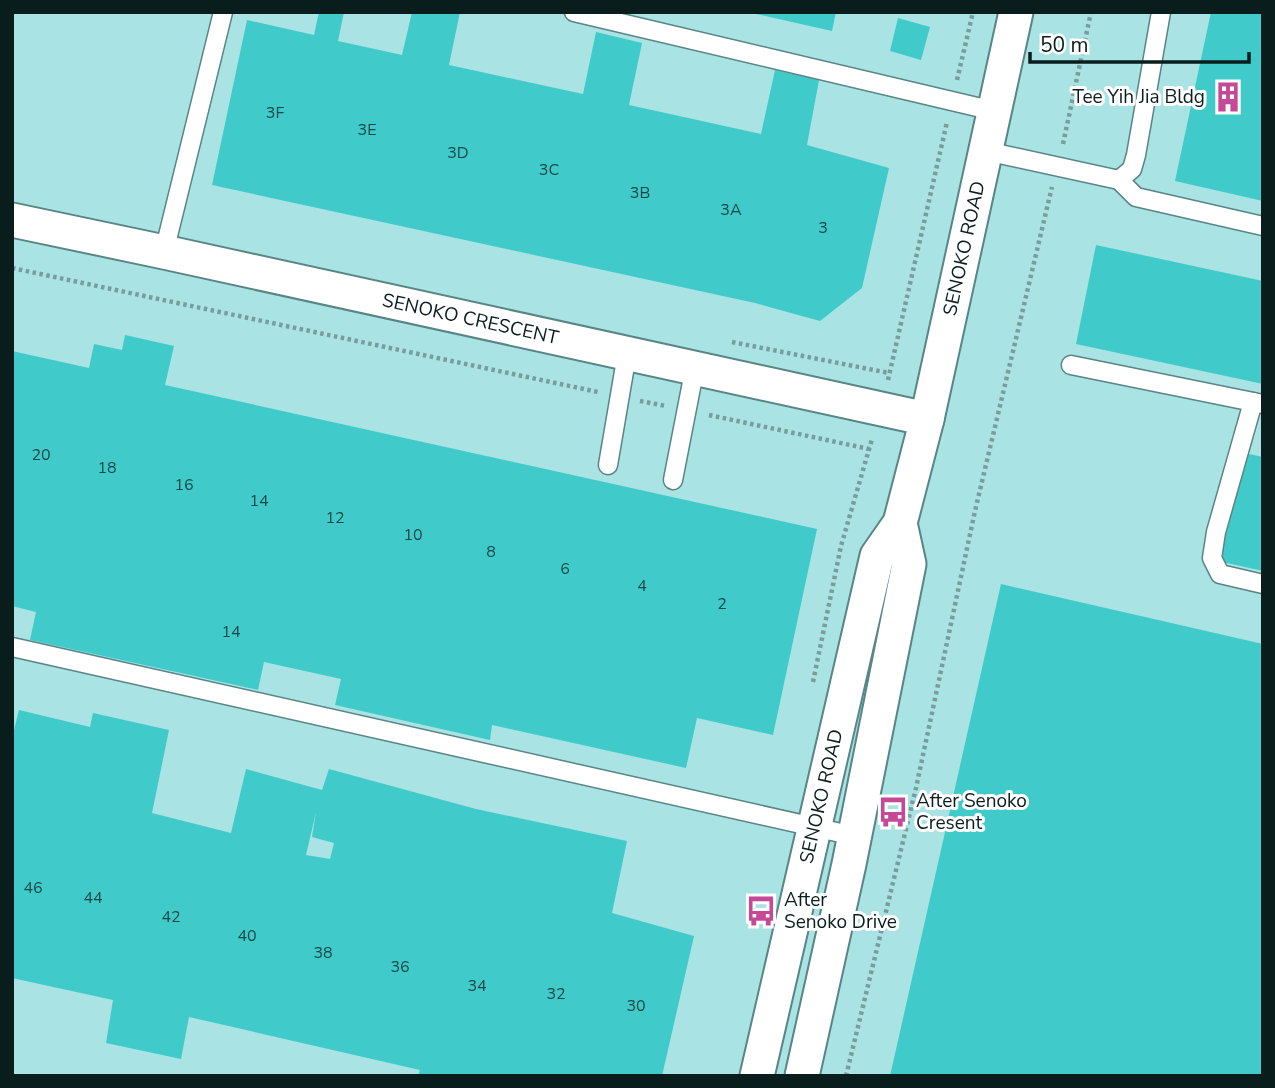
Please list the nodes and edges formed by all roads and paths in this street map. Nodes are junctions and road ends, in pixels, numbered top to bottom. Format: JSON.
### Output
{"nodes":[{"id":1,"x":223,"y":12,"type":"edge"},
{"id":2,"x":574,"y":12,"type":"edge"},
{"id":3,"x":1016,"y":12,"type":"edge"},
{"id":4,"x":1091,"y":12,"type":"edge"},
{"id":5,"x":1161,"y":12,"type":"edge"},
{"id":6,"x":994,"y":111,"type":"junction"},
{"id":7,"x":986,"y":151,"type":"junction"},
{"id":8,"x":1057,"y":166,"type":"junction"},
{"id":9,"x":1119,"y":180,"type":"junction"},
{"id":10,"x":12,"y":220,"type":"edge"},
{"id":11,"x":1263,"y":226,"type":"edge"},
{"id":12,"x":164,"y":252,"type":"junction"},
{"id":13,"x":12,"y":268,"type":"edge"},
{"id":14,"x":627,"y":354,"type":"junction"},
{"id":15,"x":1070,"y":365,"type":"dead end"},
{"id":16,"x":695,"y":368,"type":"junction"},
{"id":17,"x":620,"y":396,"type":"junction"},
{"id":18,"x":1258,"y":403,"type":"edge"},
{"id":19,"x":686,"y":411,"type":"junction"},
{"id":20,"x":927,"y":419,"type":"junction"},
{"id":21,"x":869,"y":449,"type":"dead end"},
{"id":22,"x":608,"y":465,"type":"dead end"},
{"id":23,"x":673,"y":480,"type":"dead end"},
{"id":24,"x":900,"y":523,"type":"junction"},
{"id":25,"x":1263,"y":584,"type":"edge"},
{"id":26,"x":12,"y":648,"type":"edge"},
{"id":27,"x":814,"y":827,"type":"junction"},
{"id":28,"x":854,"y":836,"type":"junction"},
{"id":29,"x":757,"y":1076,"type":"edge"},
{"id":30,"x":802,"y":1076,"type":"edge"},
{"id":31,"x":846,"y":1076,"type":"edge"}],
"edges":[{"from":1,"to":12,"type":"lane"},
{"from":2,"to":6,"type":"lane"},
{"from":3,"to":6,"type":"street","name":"SENOKO ROAD"},
{"from":4,"to":8,"type":"path"},
{"from":5,"to":9,"type":"lane"},
{"from":6,"to":7,"type":"street","name":"SENOKO ROAD"},
{"from":7,"to":8,"type":"lane"},
{"from":7,"to":20,"type":"street","name":"SENOKO ROAD"},
{"from":8,"to":9,"type":"lane"},
{"from":8,"to":31,"type":"path"},
{"from":9,"to":11,"type":"lane"},
{"from":10,"to":12,"type":"street","name":"SENOKO CRESCENT"},
{"from":12,"to":14,"type":"street","name":"SENOKO CRESCENT"},
{"from":13,"to":17,"type":"path"},
{"from":14,"to":16,"type":"street","name":"SENOKO CRESCENT"},
{"from":14,"to":17,"type":"lane"},
{"from":15,"to":18,"type":"lane"},
{"from":16,"to":19,"type":"lane"},
{"from":16,"to":20,"type":"street","name":"SENOKO CRESCENT"},
{"from":17,"to":19,"type":"path"},
{"from":17,"to":22,"type":"lane"},
{"from":18,"to":25,"type":"lane"},
{"from":19,"to":21,"type":"path"},
{"from":19,"to":23,"type":"lane"},
{"from":20,"to":24,"type":"street","name":"SENOKO ROAD"},
{"from":24,"to":27,"type":"street","name":"SENOKO ROAD"},
{"from":24,"to":28,"type":"street","name":"SENOKO ROAD"},
{"from":26,"to":27,"type":"lane"},
{"from":27,"to":28,"type":"lane"},
{"from":27,"to":29,"type":"street","name":"SENOKO ROAD"},
{"from":28,"to":30,"type":"street","name":"SENOKO ROAD"}]}
